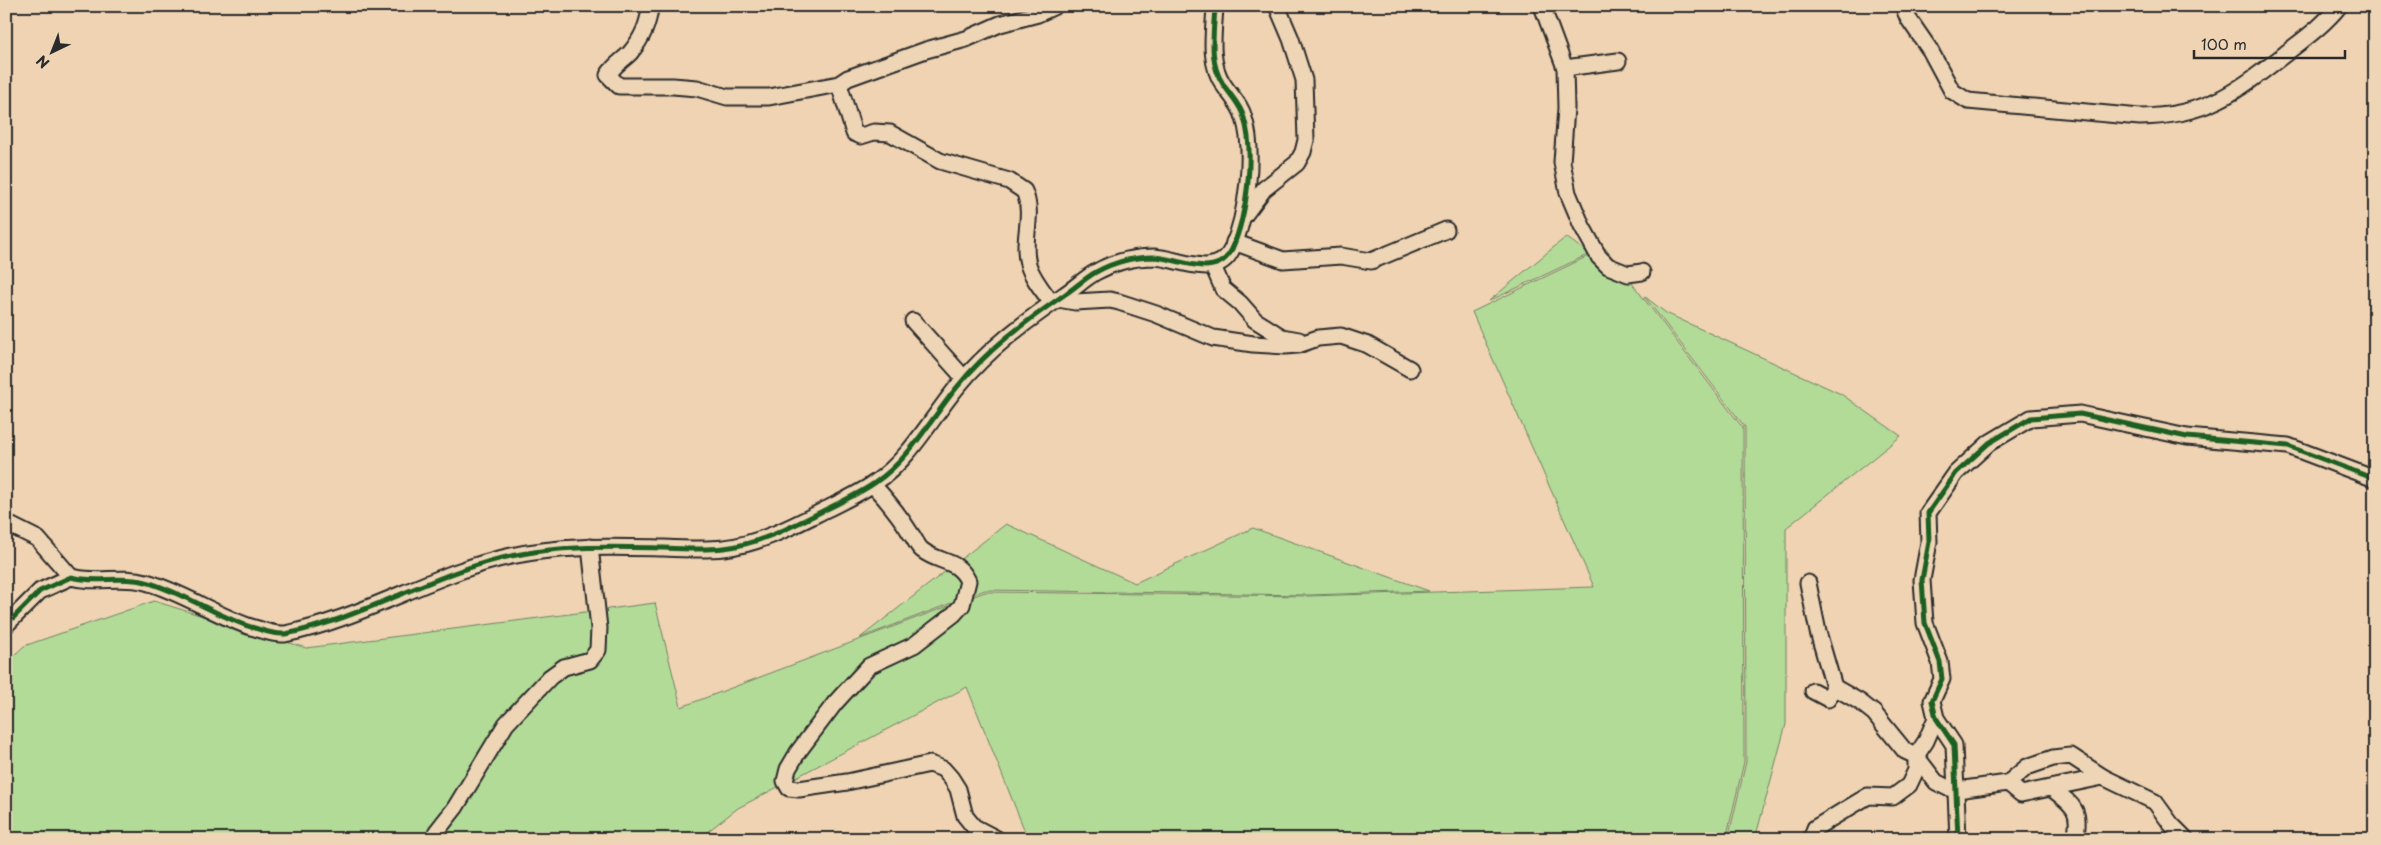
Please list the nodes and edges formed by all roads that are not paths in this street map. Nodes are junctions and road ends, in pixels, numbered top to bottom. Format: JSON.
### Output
{"nodes":[{"id":1,"x":650,"y":6,"type":"edge"},
{"id":2,"x":1055,"y":6,"type":"edge"},
{"id":3,"x":1215,"y":6,"type":"edge"},
{"id":4,"x":1277,"y":6,"type":"edge"},
{"id":5,"x":1542,"y":6,"type":"edge"},
{"id":6,"x":1903,"y":6,"type":"edge"},
{"id":7,"x":2340,"y":6,"type":"edge"},
{"id":8,"x":1618,"y":61,"type":"dead end"},
{"id":9,"x":1565,"y":68,"type":"junction"},
{"id":10,"x":839,"y":84,"type":"junction"},
{"id":11,"x":1240,"y":221,"type":"junction"},
{"id":12,"x":1446,"y":230,"type":"dead end"},
{"id":13,"x":1234,"y":242,"type":"junction"},
{"id":14,"x":1213,"y":266,"type":"junction"},
{"id":15,"x":1642,"y":272,"type":"dead end"},
{"id":16,"x":1055,"y":301,"type":"junction"},
{"id":17,"x":913,"y":321,"type":"dead end"},
{"id":18,"x":1311,"y":341,"type":"junction"},
{"id":19,"x":1410,"y":369,"type":"dead end"},
{"id":20,"x":964,"y":378,"type":"junction"},
{"id":21,"x":2375,"y":480,"type":"edge"},
{"id":22,"x":873,"y":484,"type":"junction"},
{"id":23,"x":6,"y":523,"type":"edge"},
{"id":24,"x":590,"y":547,"type":"junction"},
{"id":25,"x":71,"y":577,"type":"junction"},
{"id":26,"x":1808,"y":583,"type":"dead end"},
{"id":27,"x":6,"y":625,"type":"edge"},
{"id":28,"x":1834,"y":687,"type":"junction"},
{"id":29,"x":1813,"y":691,"type":"dead end"},
{"id":30,"x":1936,"y":718,"type":"junction"},
{"id":31,"x":1916,"y":756,"type":"junction"},
{"id":32,"x":2102,"y":777,"type":"junction"},
{"id":33,"x":2008,"y":784,"type":"junction"},
{"id":34,"x":2051,"y":788,"type":"junction"},
{"id":35,"x":1957,"y":790,"type":"junction"},
{"id":36,"x":2170,"y":832,"type":"edge"},
{"id":37,"x":434,"y":839,"type":"edge"},
{"id":38,"x":997,"y":839,"type":"edge"},
{"id":39,"x":1811,"y":839,"type":"edge"},
{"id":40,"x":1958,"y":839,"type":"edge"},
{"id":41,"x":2075,"y":839,"type":"edge"},
{"id":42,"x":2186,"y":839,"type":"edge"}],
"edges":[{"from":1,"to":10,"type":"street"},
{"from":2,"to":10,"type":"street"},
{"from":3,"to":11,"type":"street"},
{"from":4,"to":11,"type":"street"},
{"from":5,"to":9,"type":"street"},
{"from":6,"to":7,"type":"street"},
{"from":8,"to":9,"type":"street"},
{"from":9,"to":15,"type":"street"},
{"from":10,"to":16,"type":"street"},
{"from":11,"to":13,"type":"street"},
{"from":12,"to":13,"type":"street"},
{"from":13,"to":14,"type":"street"},
{"from":14,"to":16,"type":"street"},
{"from":14,"to":18,"type":"street"},
{"from":16,"to":18,"type":"street"},
{"from":16,"to":20,"type":"street"},
{"from":17,"to":20,"type":"street"},
{"from":18,"to":19,"type":"street"},
{"from":20,"to":22,"type":"street"},
{"from":21,"to":30,"type":"street"},
{"from":22,"to":24,"type":"street"},
{"from":22,"to":38,"type":"street"},
{"from":23,"to":25,"type":"street"},
{"from":24,"to":25,"type":"street"},
{"from":24,"to":37,"type":"street"},
{"from":25,"to":27,"type":"street"},
{"from":26,"to":28,"type":"street"},
{"from":28,"to":29,"type":"street"},
{"from":28,"to":31,"type":"street"},
{"from":30,"to":31,"type":"street"},
{"from":30,"to":35,"type":"street"},
{"from":31,"to":35,"type":"street"},
{"from":31,"to":39,"type":"street"},
{"from":32,"to":33,"type":"street"},
{"from":32,"to":34,"type":"street"},
{"from":32,"to":36,"type":"street"},
{"from":33,"to":34,"type":"street"},
{"from":33,"to":35,"type":"street"},
{"from":34,"to":41,"type":"street"},
{"from":35,"to":40,"type":"street"},
{"from":36,"to":42,"type":"street"}]}
